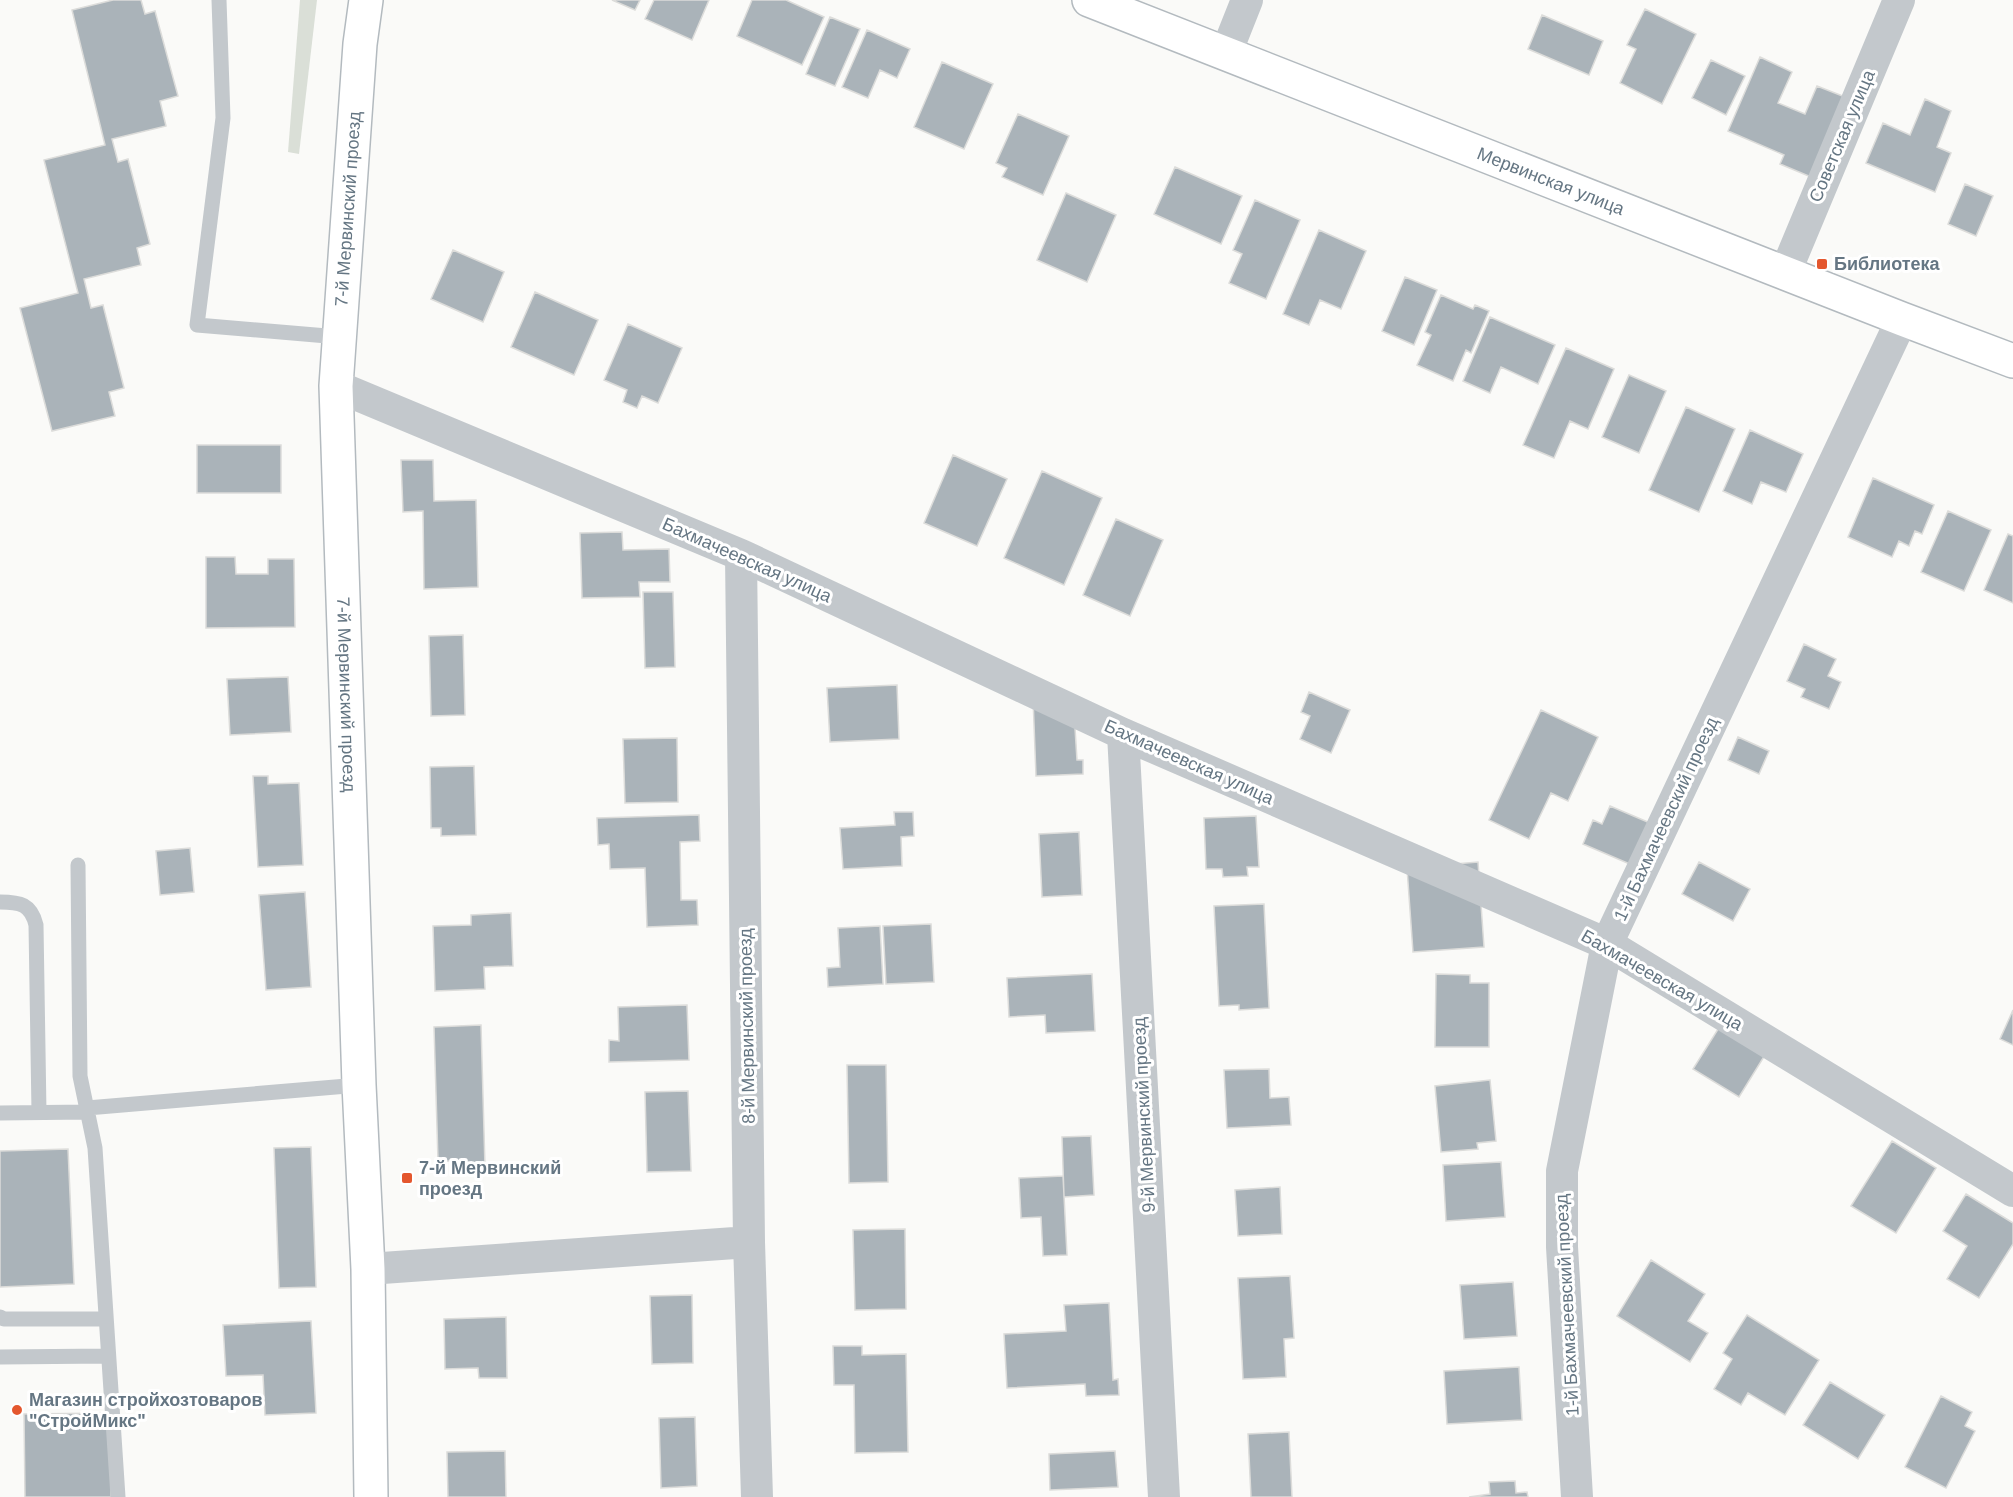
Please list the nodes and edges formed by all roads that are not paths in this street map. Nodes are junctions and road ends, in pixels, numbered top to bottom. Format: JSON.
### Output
{"nodes":[{"id":1,"x":219,"y":0,"type":"edge"},
{"id":2,"x":366,"y":0,"type":"edge"},
{"id":3,"x":1089,"y":0,"type":"edge"},
{"id":4,"x":1247,"y":0,"type":"edge"},
{"id":5,"x":1899,"y":0,"type":"edge"},
{"id":6,"x":1226,"y":53,"type":"junction"},
{"id":7,"x":1785,"y":273,"type":"junction"},
{"id":8,"x":1902,"y":319,"type":"junction"},
{"id":9,"x":339,"y":336,"type":"junction"},
{"id":10,"x":2013,"y":361,"type":"edge"},
{"id":11,"x":336,"y":386,"type":"junction"},
{"id":12,"x":741,"y":555,"type":"junction"},
{"id":13,"x":1123,"y":734,"type":"junction"},
{"id":14,"x":78,"y":865,"type":"dead end"},
{"id":15,"x":0,"y":902,"type":"edge"},
{"id":16,"x":1607,"y":944,"type":"junction"},
{"id":17,"x":359,"y":1085,"type":"junction"},
{"id":18,"x":87,"y":1110,"type":"junction"},
{"id":19,"x":39,"y":1112,"type":"junction"},
{"id":20,"x":0,"y":1113,"type":"edge"},
{"id":21,"x":2013,"y":1191,"type":"edge"},
{"id":22,"x":749,"y":1242,"type":"junction"},
{"id":23,"x":368,"y":1269,"type":"junction"},
{"id":24,"x":0,"y":1317,"type":"edge"},
{"id":25,"x":105,"y":1319,"type":"junction"},
{"id":26,"x":108,"y":1356,"type":"junction"},
{"id":27,"x":0,"y":1357,"type":"edge"},
{"id":28,"x":118,"y":1497,"type":"edge"},
{"id":29,"x":371,"y":1497,"type":"edge"},
{"id":30,"x":757,"y":1497,"type":"edge"},
{"id":31,"x":1164,"y":1497,"type":"edge"},
{"id":32,"x":1577,"y":1497,"type":"edge"}],
"edges":[{"from":1,"to":9,"type":"lane"},
{"from":2,"to":9,"type":"street","name":"7-й Мервинский проезд"},
{"from":3,"to":6,"type":"street","name":"Мервинская улица"},
{"from":4,"to":6,"type":"street"},
{"from":5,"to":7,"type":"street","name":"Советская улица"},
{"from":6,"to":7,"type":"street","name":"Мервинская улица"},
{"from":7,"to":8,"type":"street","name":"Мервинская улица"},
{"from":8,"to":10,"type":"street","name":"Мервинская улица"},
{"from":8,"to":16,"type":"street","name":"1-й Бахмачеевский проезд"},
{"from":9,"to":11,"type":"street","name":"7-й Мервинский проезд"},
{"from":11,"to":12,"type":"street","name":"Бахмачеевская улица"},
{"from":11,"to":17,"type":"street","name":"7-й Мервинский проезд"},
{"from":12,"to":13,"type":"street","name":"Бахмачеевская улица"},
{"from":12,"to":22,"type":"street","name":"8-й Мервинский проезд"},
{"from":13,"to":16,"type":"street","name":"Бахмачеевская улица"},
{"from":13,"to":31,"type":"street","name":"9-й Мервинский проезд"},
{"from":14,"to":18,"type":"lane"},
{"from":15,"to":19,"type":"lane"},
{"from":16,"to":21,"type":"street","name":"Бахмачеевская улица"},
{"from":16,"to":32,"type":"street","name":"1-й Бахмачеевский проезд"},
{"from":17,"to":18,"type":"lane"},
{"from":17,"to":23,"type":"street","name":"7-й Мервинский проезд"},
{"from":18,"to":19,"type":"lane"},
{"from":18,"to":25,"type":"lane"},
{"from":19,"to":20,"type":"lane"},
{"from":22,"to":23,"type":"street"},
{"from":22,"to":30,"type":"street","name":"8-й Мервинский проезд"},
{"from":23,"to":29,"type":"street","name":"7-й Мервинский проезд"},
{"from":24,"to":25,"type":"lane"},
{"from":25,"to":26,"type":"lane"},
{"from":26,"to":27,"type":"lane"},
{"from":26,"to":28,"type":"lane"}]}
